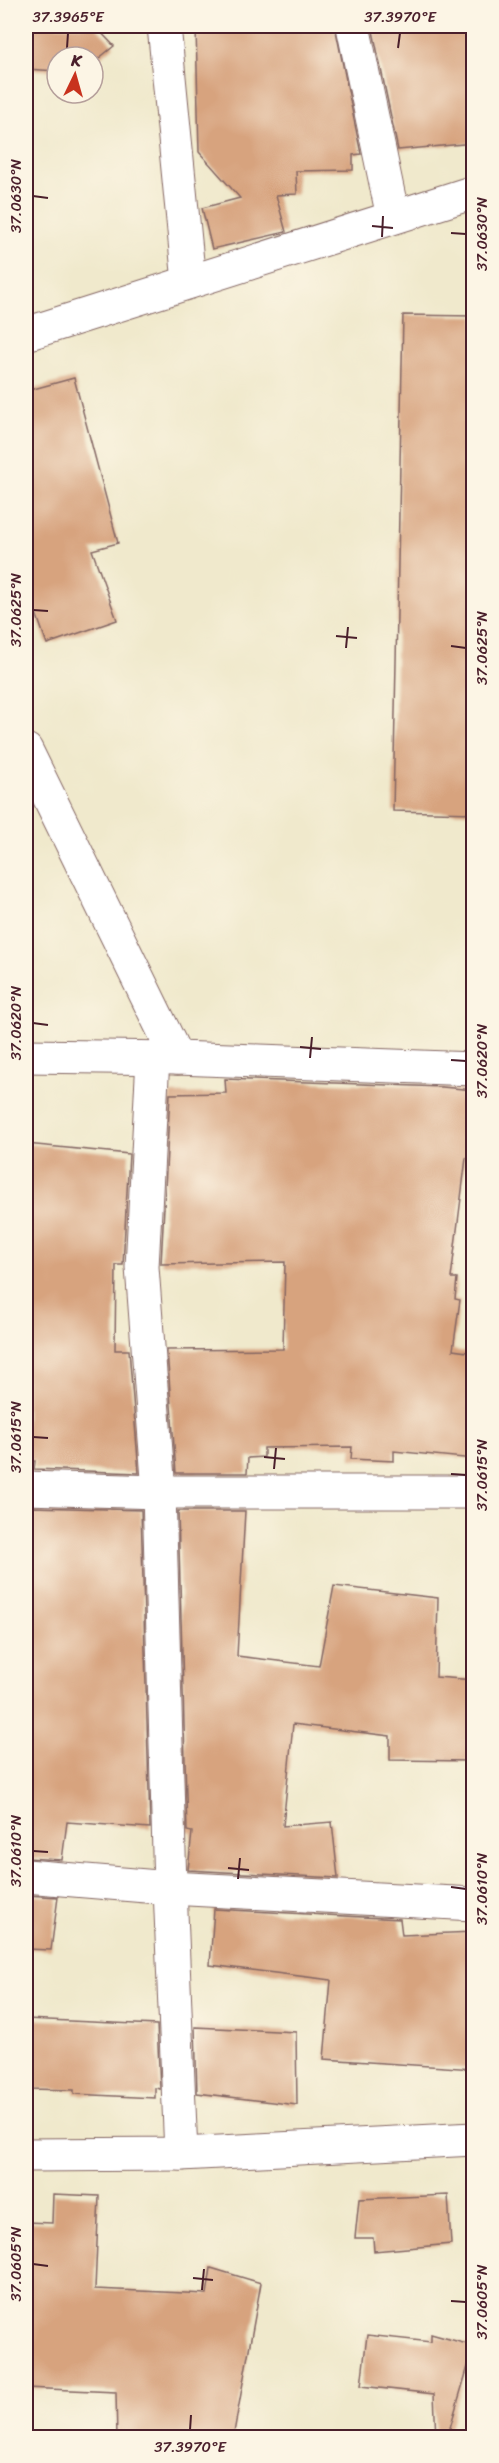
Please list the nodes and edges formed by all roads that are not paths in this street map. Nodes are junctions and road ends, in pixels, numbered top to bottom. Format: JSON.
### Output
{"nodes":[{"id":1,"x":164,"y":26,"type":"edge"},
{"id":2,"x":353,"y":26,"type":"edge"},
{"id":3,"x":474,"y":192,"type":"edge"},
{"id":4,"x":393,"y":217,"type":"junction"},
{"id":5,"x":189,"y":282,"type":"junction"},
{"id":6,"x":26,"y":334,"type":"edge"},
{"id":7,"x":26,"y":750,"type":"edge"},
{"id":8,"x":26,"y":1056,"type":"edge"},
{"id":9,"x":165,"y":1058,"type":"junction"},
{"id":10,"x":474,"y":1069,"type":"edge"},
{"id":11,"x":26,"y":1488,"type":"edge"},
{"id":12,"x":159,"y":1492,"type":"junction"},
{"id":13,"x":474,"y":1492,"type":"edge"},
{"id":14,"x":26,"y":1876,"type":"edge"},
{"id":15,"x":170,"y":1888,"type":"junction"},
{"id":16,"x":474,"y":1904,"type":"edge"},
{"id":17,"x":474,"y":2139,"type":"edge"},
{"id":18,"x":182,"y":2154,"type":"junction"},
{"id":19,"x":26,"y":2155,"type":"edge"}],
"edges":[{"from":1,"to":5,"type":"street"},
{"from":2,"to":4,"type":"street"},
{"from":3,"to":4,"type":"street"},
{"from":4,"to":5,"type":"street"},
{"from":5,"to":6,"type":"street"},
{"from":7,"to":9,"type":"street"},
{"from":8,"to":9,"type":"street"},
{"from":9,"to":10,"type":"street"},
{"from":9,"to":12,"type":"street"},
{"from":11,"to":12,"type":"street"},
{"from":12,"to":13,"type":"street"},
{"from":12,"to":15,"type":"street"},
{"from":14,"to":15,"type":"street"},
{"from":15,"to":16,"type":"street"},
{"from":15,"to":18,"type":"street"},
{"from":17,"to":18,"type":"street"},
{"from":18,"to":19,"type":"street"}]}
